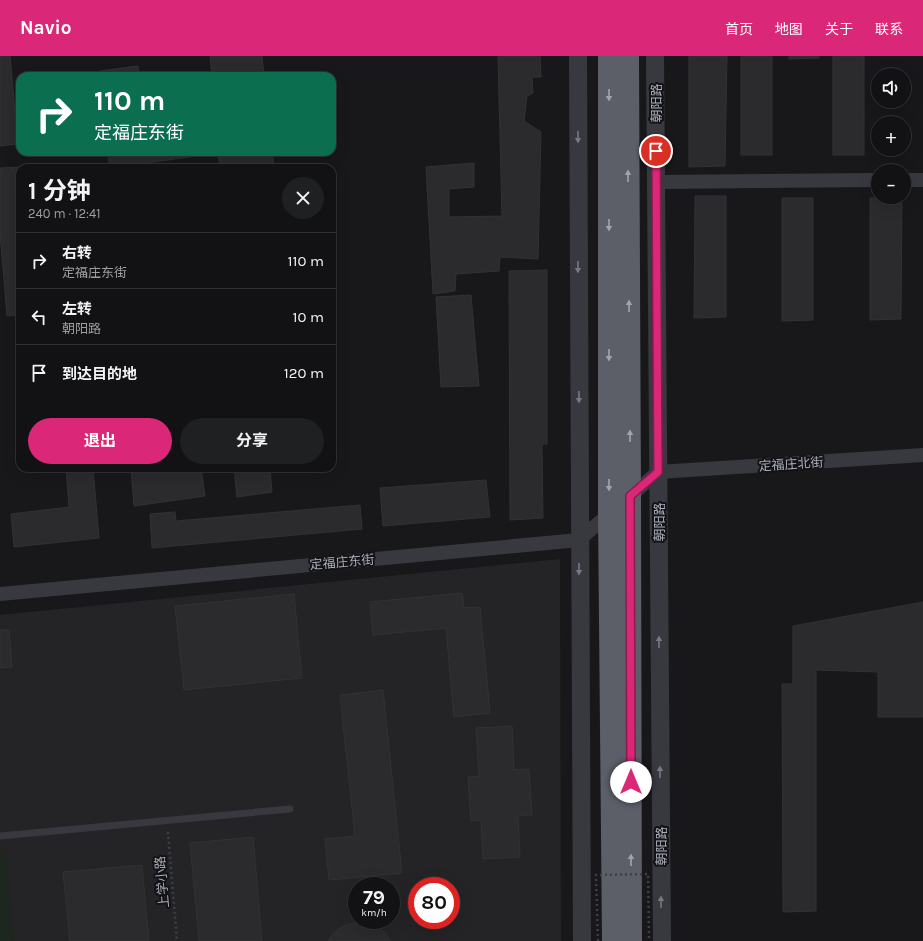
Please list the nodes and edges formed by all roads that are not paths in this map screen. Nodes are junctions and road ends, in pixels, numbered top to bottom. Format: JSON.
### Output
{"nodes":[{"id":1,"x":578,"y":56,"type":"edge"},
{"id":2,"x":608,"y":56,"type":"edge"},
{"id":3,"x":628,"y":56,"type":"edge"},
{"id":4,"x":655,"y":56,"type":"edge"},
{"id":5,"x":871,"y":180,"type":"edge"},
{"id":6,"x":911,"y":180,"type":"edge"},
{"id":7,"x":923,"y":180,"type":"edge"},
{"id":8,"x":656,"y":182,"type":"junction"},
{"id":9,"x":923,"y":455,"type":"edge"},
{"id":10,"x":658,"y":472,"type":"junction"},
{"id":11,"x":630,"y":496,"type":"junction"},
{"id":12,"x":609,"y":514,"type":"junction"},
{"id":13,"x":579,"y":540,"type":"junction"},
{"id":14,"x":0,"y":594,"type":"edge"},
{"id":15,"x":290,"y":809,"type":"dead end"},
{"id":16,"x":0,"y":836,"type":"edge"},
{"id":17,"x":582,"y":941,"type":"edge"},
{"id":18,"x":613,"y":941,"type":"edge"},
{"id":19,"x":631,"y":941,"type":"edge"},
{"id":20,"x":662,"y":941,"type":"edge"}],
"edges":[{"from":1,"to":13,"type":"street","one_way":true},
{"from":2,"to":12,"type":"highway","one_way":true},
{"from":11,"to":3,"type":"highway","one_way":true},
{"from":4,"to":8,"type":"street","name":"朝阳路"},
{"from":5,"to":8,"type":"street"},
{"from":6,"to":7,"type":"street"},
{"from":8,"to":10,"type":"street","name":"朝阳路"},
{"from":9,"to":10,"type":"street","name":"定福庄北街"},
{"from":10,"to":11,"type":"street"},
{"from":20,"to":10,"type":"street","name":"朝阳路","one_way":true},
{"from":11,"to":12,"type":"street"},
{"from":19,"to":11,"type":"highway","one_way":true},
{"from":12,"to":13,"type":"street"},
{"from":12,"to":18,"type":"highway"},
{"from":13,"to":14,"type":"street","name":"定福庄东街"},
{"from":13,"to":17,"type":"street","one_way":true},
{"from":15,"to":16,"type":"lane"}]}
